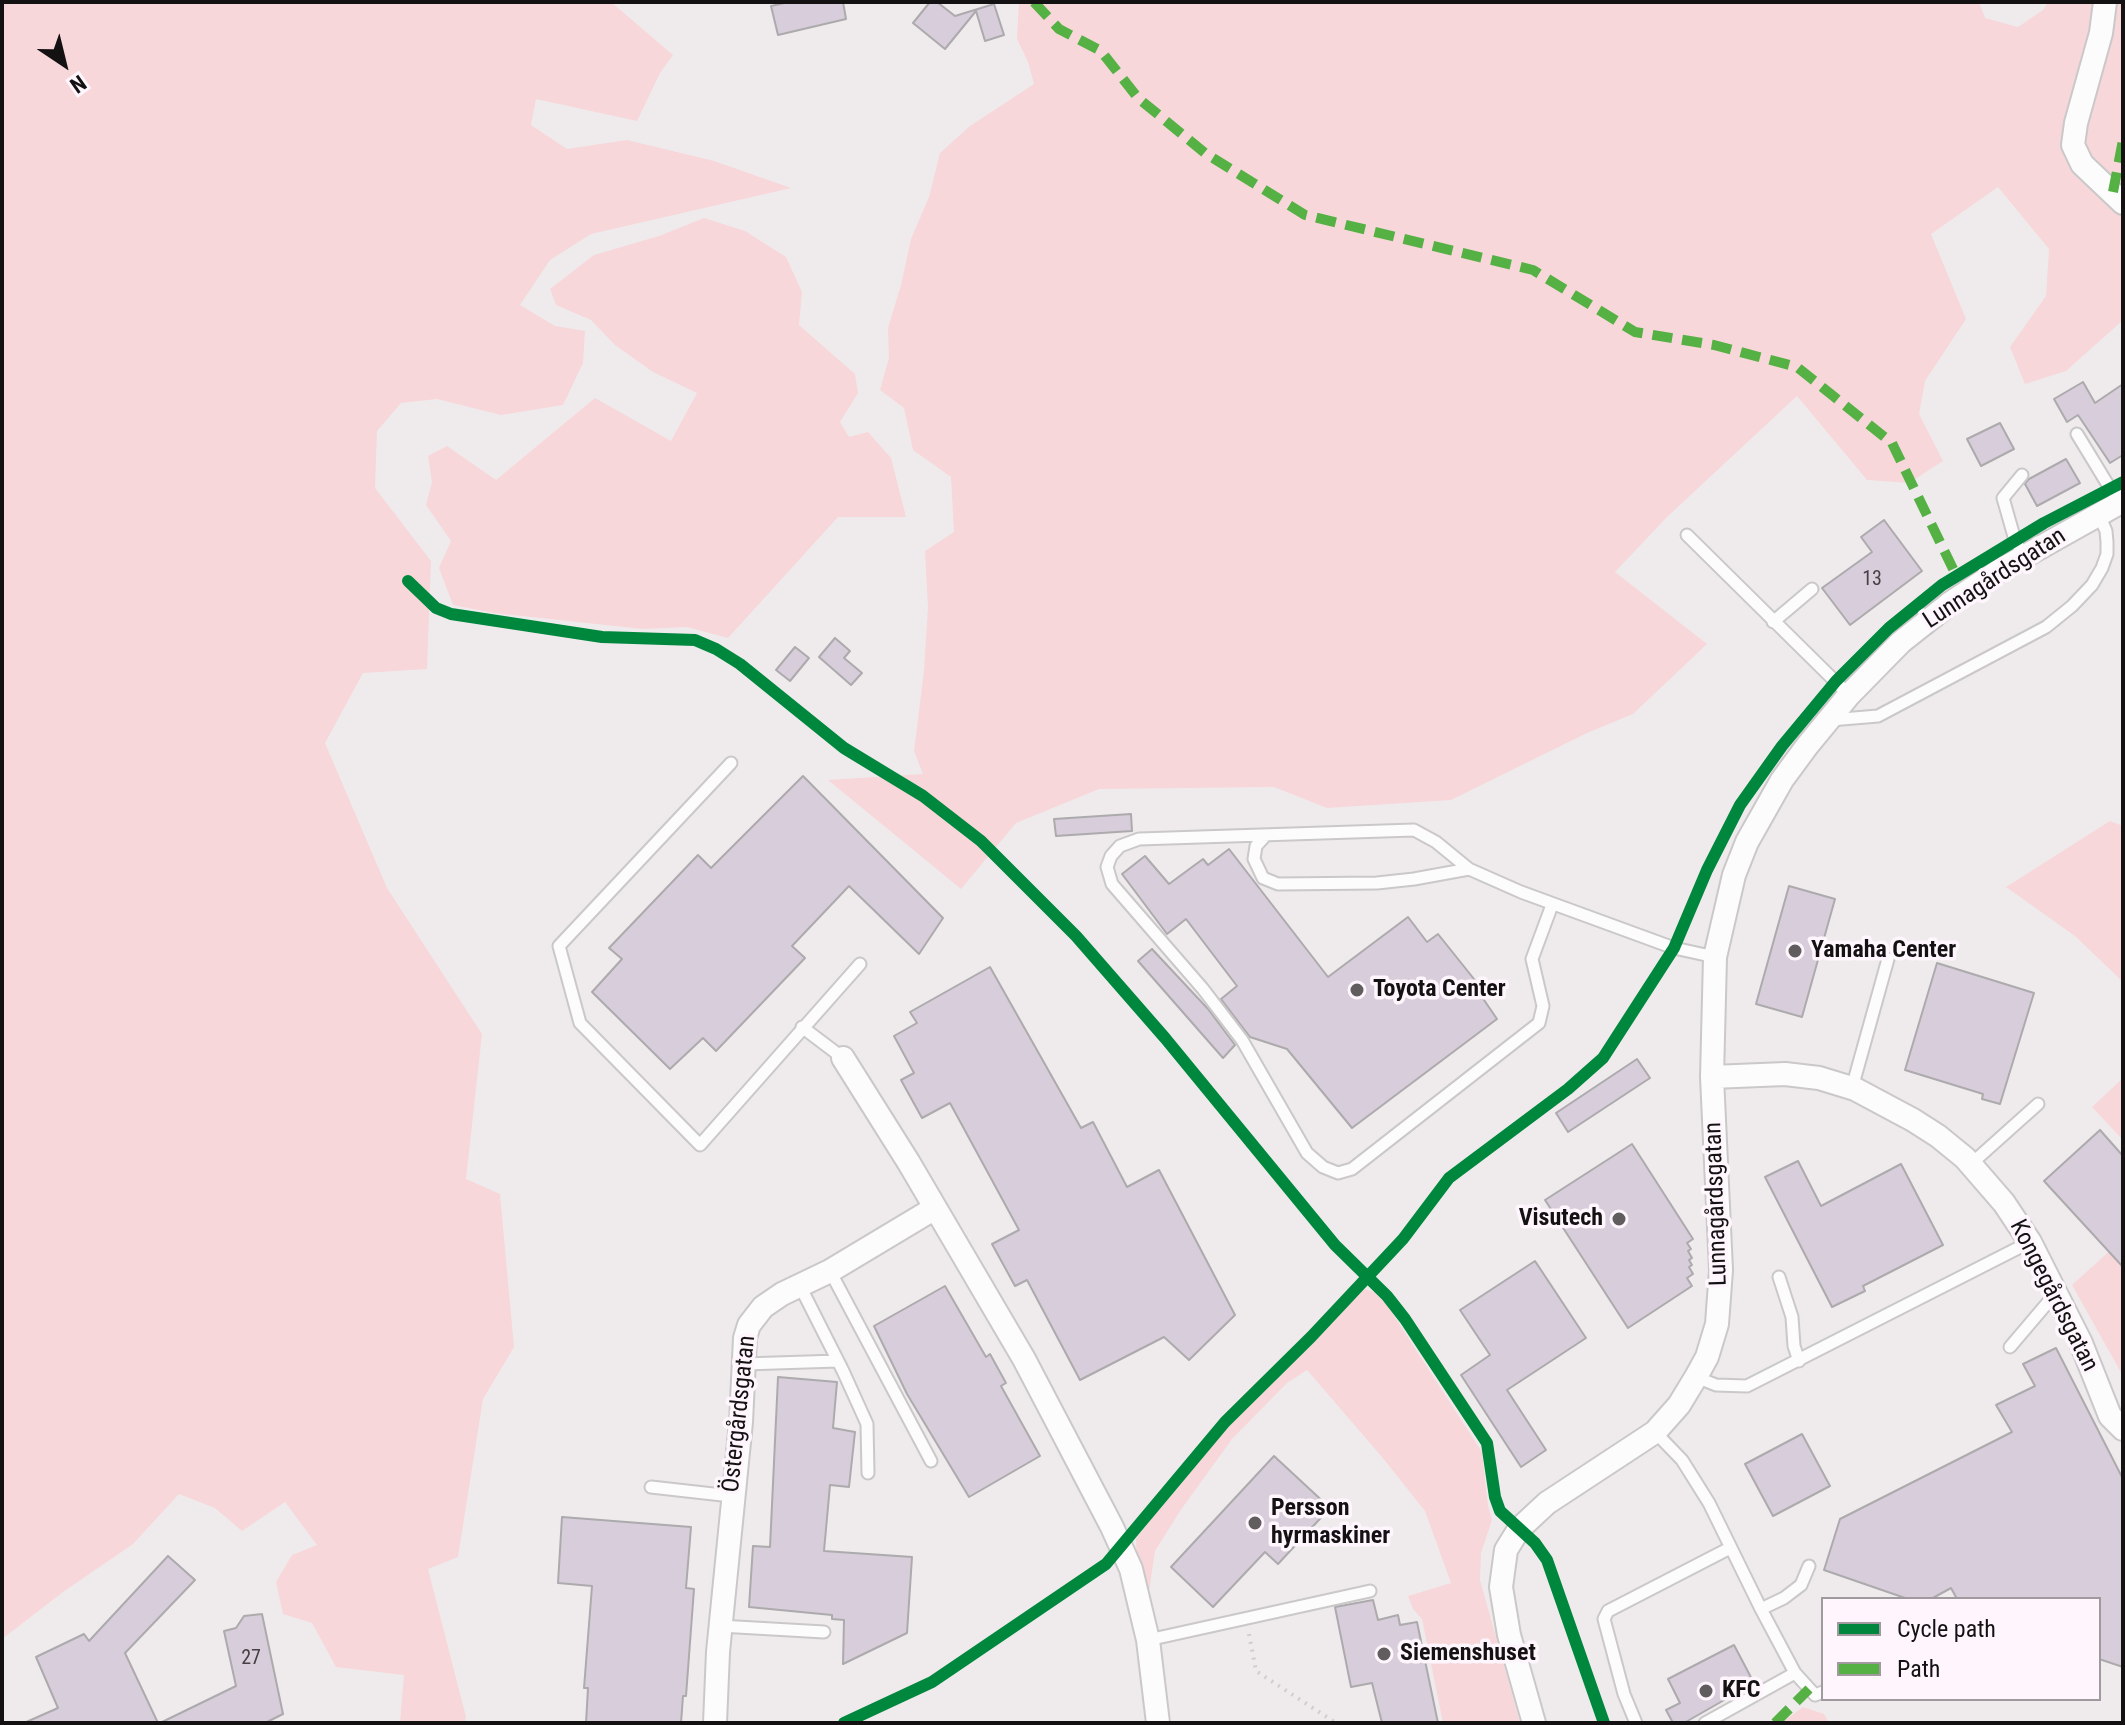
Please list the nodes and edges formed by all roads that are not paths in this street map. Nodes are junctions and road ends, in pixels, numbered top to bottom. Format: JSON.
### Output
{"nodes":[{"id":1,"x":2105,"y":2,"type":"edge"},
{"id":2,"x":2123,"y":203,"type":"edge"},
{"id":3,"x":2077,"y":434,"type":"dead end"},
{"id":4,"x":2022,"y":475,"type":"dead end"},
{"id":5,"x":2121,"y":502,"type":"edge"},
{"id":6,"x":2099,"y":515,"type":"junction"},
{"id":7,"x":1687,"y":535,"type":"dead end"},
{"id":8,"x":2023,"y":555,"type":"junction"},
{"id":9,"x":1812,"y":589,"type":"dead end"},
{"id":10,"x":1773,"y":622,"type":"junction"},
{"id":11,"x":1849,"y":695,"type":"junction"},
{"id":12,"x":1829,"y":720,"type":"junction"},
{"id":13,"x":731,"y":763,"type":"dead end"},
{"id":14,"x":1266,"y":835,"type":"junction"},
{"id":15,"x":1469,"y":869,"type":"junction"},
{"id":16,"x":1552,"y":905,"type":"junction"},
{"id":17,"x":1715,"y":957,"type":"junction"},
{"id":18,"x":1888,"y":959,"type":"dead end"},
{"id":19,"x":860,"y":964,"type":"dead end"},
{"id":20,"x":802,"y":1027,"type":"junction"},
{"id":21,"x":843,"y":1058,"type":"joint"},
{"id":22,"x":1712,"y":1077,"type":"junction"},
{"id":23,"x":1852,"y":1088,"type":"junction"},
{"id":24,"x":2038,"y":1104,"type":"dead end"},
{"id":25,"x":1971,"y":1164,"type":"junction"},
{"id":26,"x":935,"y":1208,"type":"junction"},
{"id":27,"x":2030,"y":1242,"type":"junction"},
{"id":28,"x":830,"y":1271,"type":"junction"},
{"id":29,"x":1779,"y":1277,"type":"dead end"},
{"id":30,"x":800,"y":1286,"type":"junction"},
{"id":31,"x":2055,"y":1294,"type":"junction"},
{"id":32,"x":2010,"y":1347,"type":"dead end"},
{"id":33,"x":838,"y":1361,"type":"junction"},
{"id":34,"x":1799,"y":1361,"type":"junction"},
{"id":35,"x":744,"y":1364,"type":"junction"},
{"id":36,"x":1696,"y":1377,"type":"junction"},
{"id":37,"x":2123,"y":1429,"type":"edge"},
{"id":38,"x":1655,"y":1432,"type":"junction"},
{"id":39,"x":931,"y":1461,"type":"dead end"},
{"id":40,"x":868,"y":1473,"type":"dead end"},
{"id":41,"x":651,"y":1487,"type":"dead end"},
{"id":42,"x":731,"y":1496,"type":"junction"},
{"id":43,"x":1730,"y":1548,"type":"junction"},
{"id":44,"x":1809,"y":1566,"type":"dead end"},
{"id":45,"x":1370,"y":1591,"type":"dead end"},
{"id":46,"x":1761,"y":1609,"type":"junction"},
{"id":47,"x":720,"y":1626,"type":"junction"},
{"id":48,"x":824,"y":1632,"type":"dead end"},
{"id":49,"x":1148,"y":1640,"type":"junction"},
{"id":50,"x":1795,"y":1673,"type":"junction"},
{"id":51,"x":1525,"y":1686,"type":"junction"},
{"id":52,"x":1821,"y":1693,"type":"edge"},
{"id":53,"x":715,"y":1723,"type":"edge"},
{"id":54,"x":1158,"y":1723,"type":"edge"},
{"id":55,"x":1534,"y":1723,"type":"edge"},
{"id":56,"x":1549,"y":1723,"type":"edge"},
{"id":57,"x":1636,"y":1723,"type":"edge"},
{"id":58,"x":1705,"y":1723,"type":"edge"}],
"edges":[{"from":1,"to":2,"type":"street"},
{"from":3,"to":5,"type":"lane"},
{"from":4,"to":8,"type":"lane"},
{"from":5,"to":6,"type":"street","name":"Lunnagårdsgatan"},
{"from":6,"to":8,"type":"street","name":"Lunnagårdsgatan"},
{"from":6,"to":12,"type":"lane"},
{"from":7,"to":10,"type":"lane"},
{"from":8,"to":11,"type":"street","name":"Lunnagårdsgatan"},
{"from":9,"to":10,"type":"lane"},
{"from":10,"to":11,"type":"lane"},
{"from":11,"to":12,"type":"street","name":"Lunnagårdsgatan"},
{"from":12,"to":17,"type":"street","name":"Lunnagårdsgatan"},
{"from":13,"to":20,"type":"lane"},
{"from":14,"to":15,"type":"lane"},
{"from":14,"to":15,"type":"lane"},
{"from":14,"to":16,"type":"lane"},
{"from":15,"to":16,"type":"lane"},
{"from":16,"to":17,"type":"lane"},
{"from":17,"to":22,"type":"street","name":"Lunnagårdsgatan"},
{"from":18,"to":23,"type":"lane"},
{"from":19,"to":20,"type":"lane"},
{"from":20,"to":21,"type":"lane"},
{"from":21,"to":26,"type":"street"},
{"from":22,"to":23,"type":"street","name":"Kongegårdsgatan"},
{"from":22,"to":36,"type":"street","name":"Lunnagårdsgatan"},
{"from":23,"to":25,"type":"street","name":"Kongegårdsgatan"},
{"from":24,"to":25,"type":"lane"},
{"from":25,"to":27,"type":"street","name":"Kongegårdsgatan"},
{"from":26,"to":28,"type":"street","name":"Östergårdsgatan"},
{"from":26,"to":49,"type":"street"},
{"from":27,"to":31,"type":"street","name":"Kongegårdsgatan"},
{"from":27,"to":34,"type":"lane"},
{"from":28,"to":30,"type":"street","name":"Östergårdsgatan"},
{"from":28,"to":39,"type":"lane"},
{"from":29,"to":34,"type":"lane"},
{"from":30,"to":33,"type":"lane"},
{"from":30,"to":35,"type":"street","name":"Östergårdsgatan"},
{"from":31,"to":32,"type":"lane"},
{"from":31,"to":37,"type":"street","name":"Kongegårdsgatan"},
{"from":33,"to":35,"type":"lane"},
{"from":33,"to":40,"type":"lane"},
{"from":34,"to":36,"type":"lane"},
{"from":35,"to":42,"type":"street","name":"Östergårdsgatan"},
{"from":36,"to":38,"type":"street","name":"Lunnagårdsgatan"},
{"from":38,"to":43,"type":"lane"},
{"from":38,"to":51,"type":"street","name":"Lunnagårdsgatan"},
{"from":41,"to":42,"type":"lane"},
{"from":42,"to":47,"type":"street","name":"Östergårdsgatan"},
{"from":43,"to":46,"type":"lane"},
{"from":43,"to":57,"type":"lane"},
{"from":44,"to":46,"type":"lane"},
{"from":45,"to":49,"type":"lane"},
{"from":46,"to":50,"type":"lane"},
{"from":47,"to":48,"type":"lane"},
{"from":47,"to":53,"type":"street","name":"Östergårdsgatan"},
{"from":49,"to":54,"type":"street"},
{"from":50,"to":52,"type":"lane"},
{"from":50,"to":58,"type":"lane"},
{"from":51,"to":55,"type":"street","name":"Lunnagårdsgatan"},
{"from":51,"to":56,"type":"street","name":"Lunnagårdsgatan"}]}
